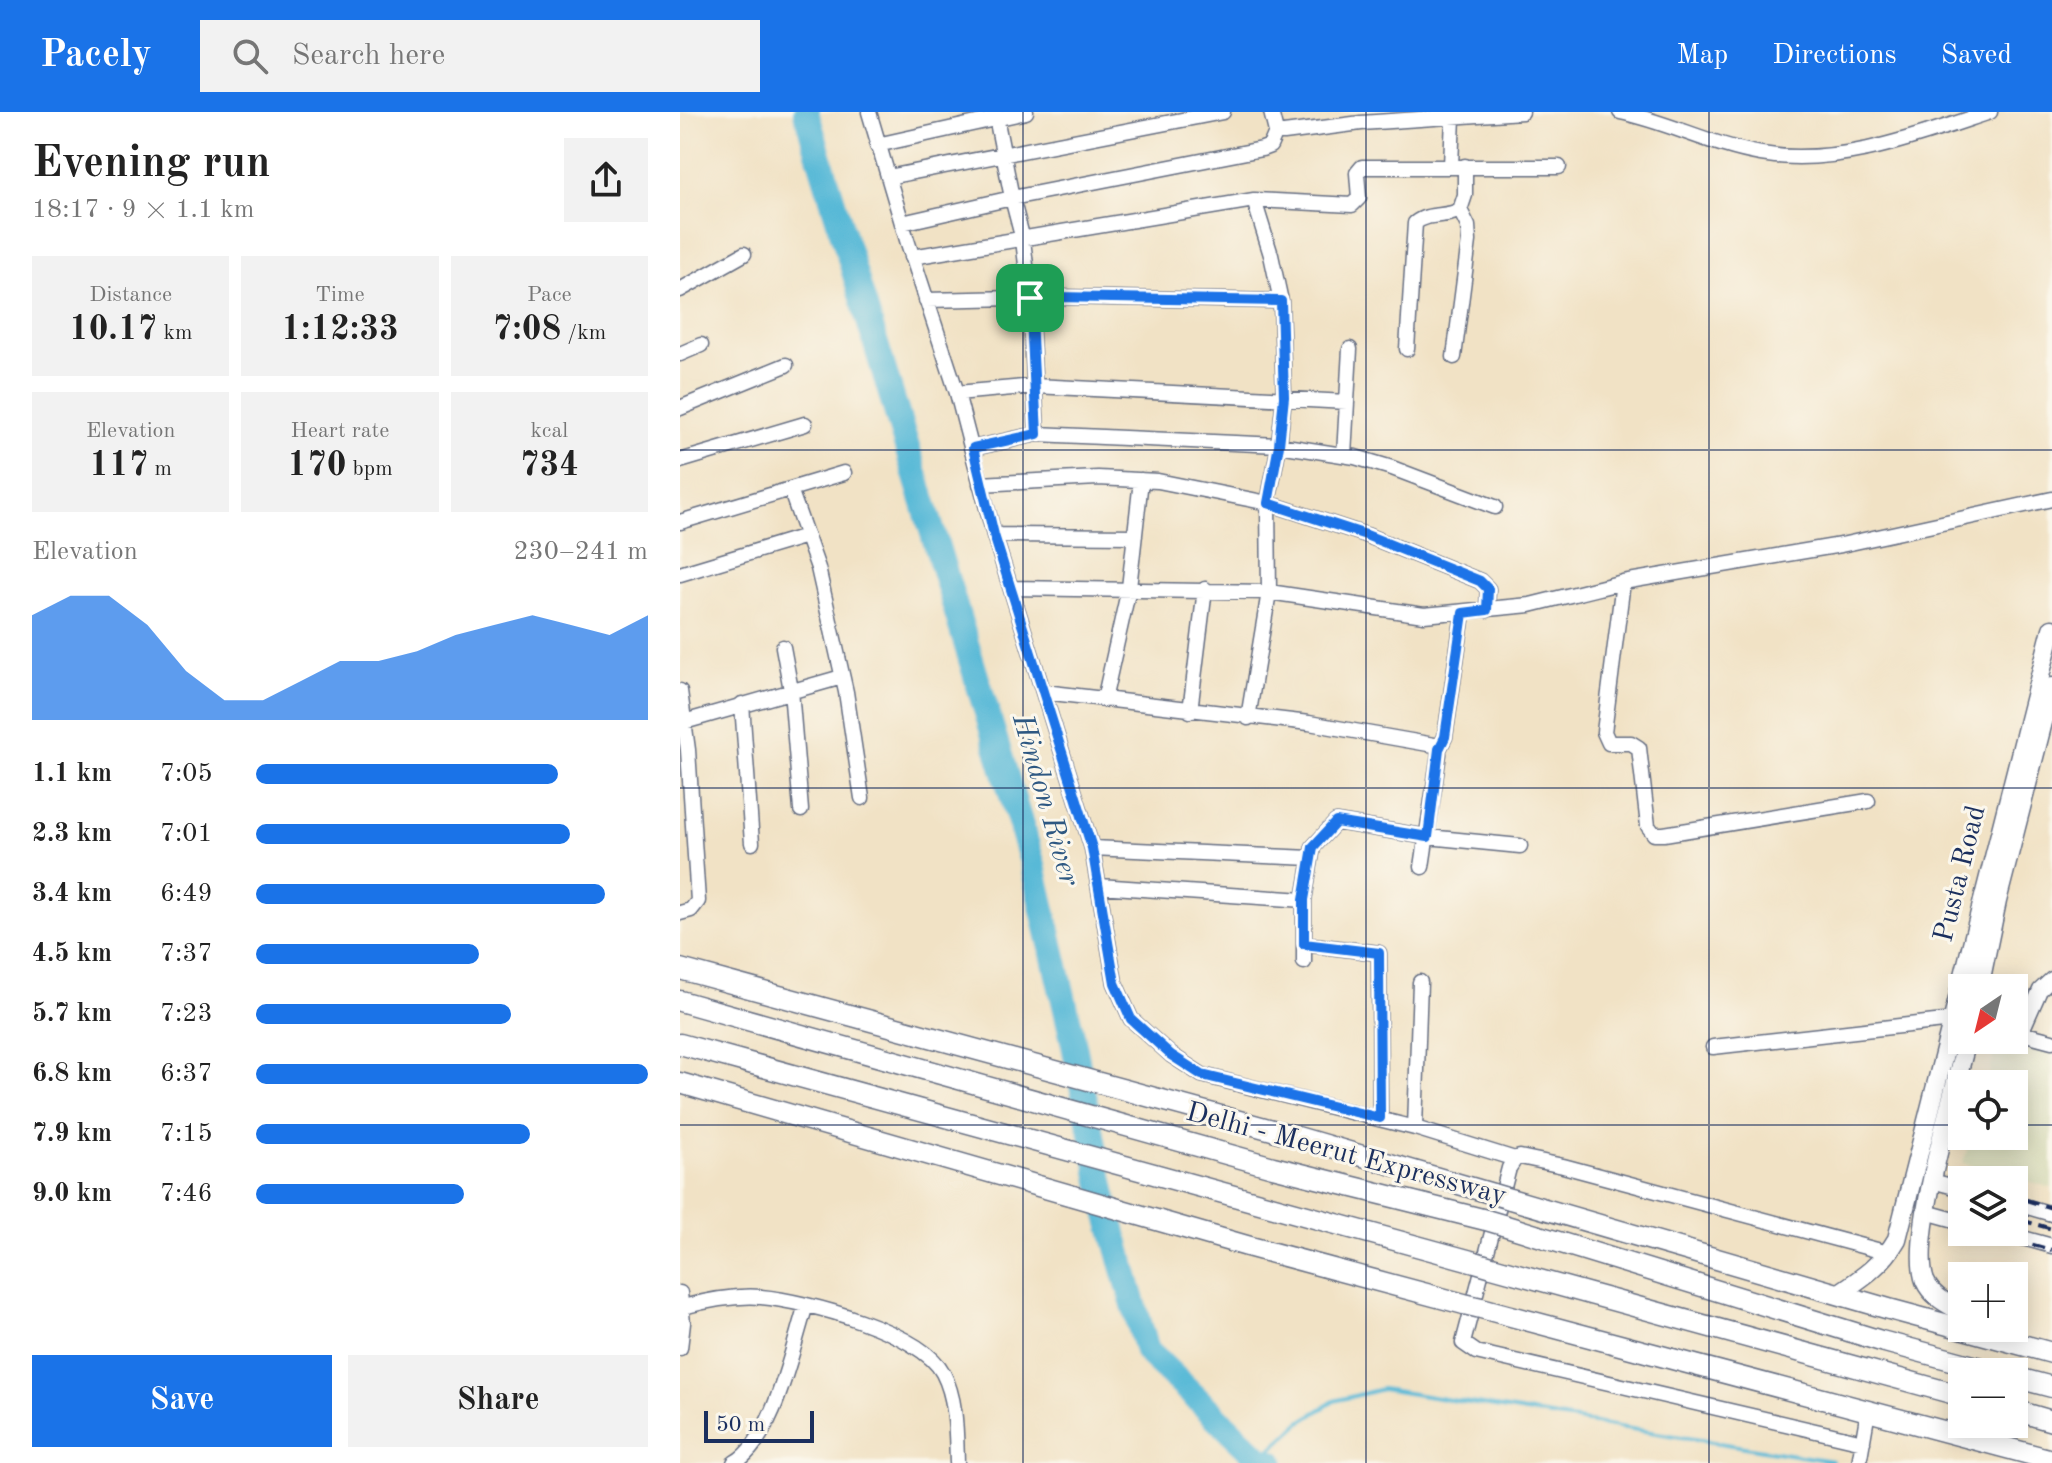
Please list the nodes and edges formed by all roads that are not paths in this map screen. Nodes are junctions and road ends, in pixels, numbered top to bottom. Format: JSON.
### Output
{"nodes":[{"id":1,"x":869,"y":112,"type":"edge"},
{"id":2,"x":1026,"y":112,"type":"edge"},
{"id":3,"x":1223,"y":112,"type":"edge"},
{"id":4,"x":1271,"y":112,"type":"edge"},
{"id":5,"x":1522,"y":112,"type":"edge"},
{"id":6,"x":1620,"y":112,"type":"edge"},
{"id":7,"x":1990,"y":112,"type":"edge"},
{"id":8,"x":996,"y":115,"type":"edge"},
{"id":9,"x":1453,"y":117,"type":"junction"},
{"id":10,"x":1276,"y":132,"type":"junction"},
{"id":11,"x":877,"y":145,"type":"junction"},
{"id":12,"x":1004,"y":153,"type":"junction"},
{"id":13,"x":1458,"y":166,"type":"junction"},
{"id":14,"x":1559,"y":167,"type":"dead end"},
{"id":15,"x":888,"y":177,"type":"junction"},
{"id":16,"x":1012,"y":198,"type":"junction"},
{"id":17,"x":1254,"y":200,"type":"junction"},
{"id":18,"x":1460,"y":210,"type":"junction"},
{"id":19,"x":902,"y":223,"type":"junction"},
{"id":20,"x":1023,"y":240,"type":"junction"},
{"id":21,"x":744,"y":254,"type":"dead end"},
{"id":22,"x":912,"y":257,"type":"junction"},
{"id":23,"x":680,"y":290,"type":"edge"},
{"id":24,"x":1030,"y":298,"type":"junction"},
{"id":25,"x":926,"y":300,"type":"junction"},
{"id":26,"x":1281,"y":301,"type":"junction"},
{"id":27,"x":701,"y":345,"type":"dead end"},
{"id":28,"x":1350,"y":349,"type":"dead end"},
{"id":29,"x":1407,"y":349,"type":"dead end"},
{"id":30,"x":680,"y":354,"type":"edge"},
{"id":31,"x":1454,"y":357,"type":"dead end"},
{"id":32,"x":786,"y":365,"type":"dead end"},
{"id":33,"x":1035,"y":386,"type":"junction"},
{"id":34,"x":957,"y":393,"type":"junction"},
{"id":35,"x":1284,"y":397,"type":"junction"},
{"id":36,"x":1347,"y":402,"type":"junction"},
{"id":37,"x":680,"y":408,"type":"edge"},
{"id":38,"x":805,"y":424,"type":"dead end"},
{"id":39,"x":1037,"y":434,"type":"junction"},
{"id":40,"x":1279,"y":445,"type":"junction"},
{"id":41,"x":973,"y":448,"type":"junction"},
{"id":42,"x":1344,"y":455,"type":"junction"},
{"id":43,"x":680,"y":461,"type":"edge"},
{"id":44,"x":844,"y":473,"type":"dead end"},
{"id":45,"x":1141,"y":480,"type":"junction"},
{"id":46,"x":980,"y":484,"type":"junction"},
{"id":47,"x":790,"y":489,"type":"junction"},
{"id":48,"x":2052,"y":499,"type":"edge"},
{"id":49,"x":1268,"y":503,"type":"junction"},
{"id":50,"x":1495,"y":507,"type":"dead end"},
{"id":51,"x":680,"y":522,"type":"edge"},
{"id":52,"x":994,"y":535,"type":"junction"},
{"id":53,"x":806,"y":536,"type":"junction"},
{"id":54,"x":1135,"y":536,"type":"junction"},
{"id":55,"x":680,"y":574,"type":"edge"},
{"id":56,"x":1623,"y":582,"type":"junction"},
{"id":57,"x":1011,"y":588,"type":"junction"},
{"id":58,"x":1129,"y":588,"type":"junction"},
{"id":59,"x":1205,"y":589,"type":"junction"},
{"id":60,"x":1269,"y":592,"type":"junction"},
{"id":61,"x":1487,"y":610,"type":"junction"},
{"id":62,"x":1463,"y":613,"type":"junction"},
{"id":63,"x":2052,"y":629,"type":"edge"},
{"id":64,"x":783,"y":647,"type":"dead end"},
{"id":65,"x":842,"y":677,"type":"junction"},
{"id":66,"x":2052,"y":687,"type":"edge"},
{"id":67,"x":791,"y":690,"type":"junction"},
{"id":68,"x":680,"y":691,"type":"edge"},
{"id":69,"x":1044,"y":692,"type":"junction"},
{"id":70,"x":1104,"y":700,"type":"junction"},
{"id":71,"x":742,"y":704,"type":"junction"},
{"id":72,"x":1190,"y":711,"type":"junction"},
{"id":73,"x":1248,"y":718,"type":"junction"},
{"id":74,"x":684,"y":722,"type":"junction"},
{"id":75,"x":1439,"y":749,"type":"junction"},
{"id":76,"x":862,"y":798,"type":"dead end"},
{"id":77,"x":1868,"y":801,"type":"dead end"},
{"id":78,"x":801,"y":810,"type":"dead end"},
{"id":79,"x":1428,"y":837,"type":"junction"},
{"id":80,"x":752,"y":843,"type":"dead end"},
{"id":81,"x":1520,"y":846,"type":"dead end"},
{"id":82,"x":1092,"y":848,"type":"junction"},
{"id":83,"x":1311,"y":858,"type":"junction"},
{"id":84,"x":1422,"y":867,"type":"dead end"},
{"id":85,"x":1099,"y":886,"type":"junction"},
{"id":86,"x":1304,"y":900,"type":"junction"},
{"id":87,"x":680,"y":913,"type":"edge"},
{"id":88,"x":1304,"y":944,"type":"junction"},
{"id":89,"x":1304,"y":962,"type":"dead end"},
{"id":90,"x":680,"y":969,"type":"edge"},
{"id":91,"x":1965,"y":974,"type":"edge"},
{"id":92,"x":1982,"y":974,"type":"edge"},
{"id":93,"x":2052,"y":979,"type":"edge"},
{"id":94,"x":1420,"y":982,"type":"dead end"},
{"id":95,"x":680,"y":1001,"type":"edge"},
{"id":96,"x":2028,"y":1012,"type":"edge"},
{"id":97,"x":1948,"y":1021,"type":"edge"},
{"id":98,"x":2028,"y":1035,"type":"edge"},
{"id":99,"x":1948,"y":1040,"type":"edge"},
{"id":100,"x":2052,"y":1041,"type":"edge"},
{"id":101,"x":680,"y":1044,"type":"edge"},
{"id":102,"x":1713,"y":1047,"type":"dead end"},
{"id":103,"x":1964,"y":1054,"type":"edge"},
{"id":104,"x":680,"y":1083,"type":"edge"},
{"id":105,"x":1380,"y":1118,"type":"junction"},
{"id":106,"x":1415,"y":1128,"type":"junction"},
{"id":107,"x":1515,"y":1159,"type":"junction"},
{"id":108,"x":1932,"y":1181,"type":"junction"},
{"id":109,"x":1948,"y":1185,"type":"edge"},
{"id":110,"x":2028,"y":1207,"type":"edge"},
{"id":111,"x":1926,"y":1212,"type":"junction"},
{"id":112,"x":2052,"y":1214,"type":"edge"},
{"id":113,"x":1948,"y":1218,"type":"edge"},
{"id":114,"x":2028,"y":1239,"type":"edge"},
{"id":115,"x":2052,"y":1246,"type":"edge"},
{"id":116,"x":1888,"y":1253,"type":"junction"},
{"id":117,"x":1838,"y":1294,"type":"junction"},
{"id":118,"x":682,"y":1300,"type":"edge"},
{"id":119,"x":806,"y":1305,"type":"junction"},
{"id":120,"x":1948,"y":1305,"type":"edge"},
{"id":121,"x":1948,"y":1322,"type":"edge"},
{"id":122,"x":2020,"y":1342,"type":"edge"},
{"id":123,"x":680,"y":1348,"type":"edge"},
{"id":124,"x":2052,"y":1353,"type":"edge"},
{"id":125,"x":1948,"y":1359,"type":"edge"},
{"id":126,"x":2028,"y":1381,"type":"edge"},
{"id":127,"x":2052,"y":1387,"type":"edge"},
{"id":128,"x":1948,"y":1392,"type":"edge"},
{"id":129,"x":1868,"y":1411,"type":"junction"},
{"id":130,"x":2028,"y":1414,"type":"edge"},
{"id":131,"x":2052,"y":1421,"type":"edge"},
{"id":132,"x":1863,"y":1442,"type":"junction"},
{"id":133,"x":2052,"y":1460,"type":"edge"},
{"id":134,"x":734,"y":1463,"type":"edge"},
{"id":135,"x":957,"y":1463,"type":"edge"},
{"id":136,"x":1859,"y":1463,"type":"edge"}],
"edges":[{"from":1,"to":11,"type":"street"},
{"from":2,"to":8,"type":"street"},
{"from":3,"to":12,"type":"street"},
{"from":4,"to":10,"type":"street"},
{"from":5,"to":9,"type":"street"},
{"from":6,"to":7,"type":"street"},
{"from":8,"to":11,"type":"street"},
{"from":8,"to":12,"type":"street"},
{"from":9,"to":10,"type":"street"},
{"from":9,"to":13,"type":"street"},
{"from":10,"to":16,"type":"street"},
{"from":11,"to":15,"type":"street"},
{"from":12,"to":15,"type":"street"},
{"from":12,"to":16,"type":"street"},
{"from":13,"to":14,"type":"street"},
{"from":13,"to":17,"type":"street"},
{"from":13,"to":18,"type":"street"},
{"from":15,"to":19,"type":"street"},
{"from":16,"to":19,"type":"street"},
{"from":16,"to":20,"type":"street"},
{"from":17,"to":20,"type":"street"},
{"from":17,"to":26,"type":"street"},
{"from":18,"to":29,"type":"street"},
{"from":18,"to":31,"type":"street"},
{"from":19,"to":22,"type":"street"},
{"from":20,"to":22,"type":"street"},
{"from":20,"to":24,"type":"street"},
{"from":21,"to":23,"type":"street"},
{"from":22,"to":25,"type":"street"},
{"from":24,"to":25,"type":"street"},
{"from":24,"to":26,"type":"street"},
{"from":24,"to":33,"type":"street"},
{"from":25,"to":34,"type":"street"},
{"from":26,"to":35,"type":"street"},
{"from":27,"to":30,"type":"street"},
{"from":28,"to":36,"type":"street"},
{"from":32,"to":37,"type":"street"},
{"from":33,"to":34,"type":"street"},
{"from":33,"to":35,"type":"street"},
{"from":33,"to":39,"type":"street"},
{"from":34,"to":41,"type":"street"},
{"from":35,"to":36,"type":"street"},
{"from":35,"to":40,"type":"street"},
{"from":36,"to":42,"type":"street"},
{"from":38,"to":43,"type":"street"},
{"from":39,"to":40,"type":"street"},
{"from":39,"to":41,"type":"street"},
{"from":40,"to":42,"type":"street"},
{"from":40,"to":49,"type":"street"},
{"from":41,"to":46,"type":"street"},
{"from":42,"to":50,"type":"street"},
{"from":44,"to":47,"type":"street"},
{"from":45,"to":46,"type":"street"},
{"from":45,"to":49,"type":"street"},
{"from":45,"to":54,"type":"street"},
{"from":46,"to":52,"type":"street"},
{"from":47,"to":51,"type":"street"},
{"from":47,"to":53,"type":"street"},
{"from":48,"to":56,"type":"street"},
{"from":49,"to":60,"type":"street"},
{"from":49,"to":61,"type":"street"},
{"from":52,"to":54,"type":"street"},
{"from":52,"to":57,"type":"street"},
{"from":53,"to":55,"type":"street"},
{"from":53,"to":65,"type":"street"},
{"from":54,"to":58,"type":"street"},
{"from":56,"to":61,"type":"street"},
{"from":56,"to":77,"type":"street"},
{"from":57,"to":58,"type":"street"},
{"from":57,"to":69,"type":"street"},
{"from":58,"to":59,"type":"street"},
{"from":58,"to":70,"type":"street"},
{"from":59,"to":60,"type":"street"},
{"from":59,"to":72,"type":"street"},
{"from":60,"to":62,"type":"street"},
{"from":60,"to":73,"type":"street"},
{"from":61,"to":62,"type":"street"},
{"from":62,"to":75,"type":"street"},
{"from":63,"to":91,"type":"main road","name":"Pusta Road"},
{"from":64,"to":67,"type":"street"},
{"from":65,"to":67,"type":"street"},
{"from":65,"to":76,"type":"street"},
{"from":66,"to":92,"type":"main road","name":"Pusta Road"},
{"from":67,"to":71,"type":"street"},
{"from":67,"to":78,"type":"street"},
{"from":68,"to":74,"type":"street"},
{"from":69,"to":70,"type":"street"},
{"from":69,"to":82,"type":"street"},
{"from":70,"to":72,"type":"street"},
{"from":71,"to":74,"type":"street"},
{"from":71,"to":80,"type":"street"},
{"from":72,"to":73,"type":"street"},
{"from":73,"to":75,"type":"street"},
{"from":74,"to":87,"type":"street"},
{"from":75,"to":79,"type":"street"},
{"from":79,"to":81,"type":"street"},
{"from":79,"to":83,"type":"street"},
{"from":79,"to":84,"type":"street"},
{"from":82,"to":83,"type":"street"},
{"from":82,"to":85,"type":"street"},
{"from":83,"to":86,"type":"street"},
{"from":85,"to":86,"type":"street"},
{"from":85,"to":105,"type":"street"},
{"from":86,"to":88,"type":"street"},
{"from":88,"to":89,"type":"street"},
{"from":88,"to":105,"type":"street"},
{"from":90,"to":117,"type":"highway"},
{"from":93,"to":96,"type":"street"},
{"from":94,"to":106,"type":"street"},
{"from":95,"to":125,"type":"highway","name":"Delhi - Meerut Expressway"},
{"from":97,"to":102,"type":"street"},
{"from":98,"to":100,"type":"street"},
{"from":99,"to":116,"type":"main road","name":"Pusta Road"},
{"from":101,"to":128,"type":"highway"},
{"from":103,"to":108,"type":"main road"},
{"from":104,"to":129,"type":"highway"},
{"from":105,"to":106,"type":"street"},
{"from":106,"to":107,"type":"street"},
{"from":107,"to":116,"type":"street"},
{"from":107,"to":132,"type":"street"},
{"from":108,"to":109,"type":"street"},
{"from":108,"to":111,"type":"main road"},
{"from":110,"to":112,"type":"street"},
{"from":111,"to":113,"type":"street"},
{"from":111,"to":120,"type":"main road"},
{"from":114,"to":115,"type":"street"},
{"from":116,"to":117,"type":"main road","name":"Pusta Road"},
{"from":117,"to":121,"type":"highway"},
{"from":118,"to":119,"type":"street"},
{"from":118,"to":123,"type":"street"},
{"from":119,"to":134,"type":"street"},
{"from":119,"to":135,"type":"street"},
{"from":122,"to":124,"type":"highway"},
{"from":126,"to":127,"type":"highway"},
{"from":129,"to":132,"type":"street"},
{"from":129,"to":133,"type":"highway"},
{"from":130,"to":131,"type":"highway"},
{"from":132,"to":136,"type":"street"}]}
